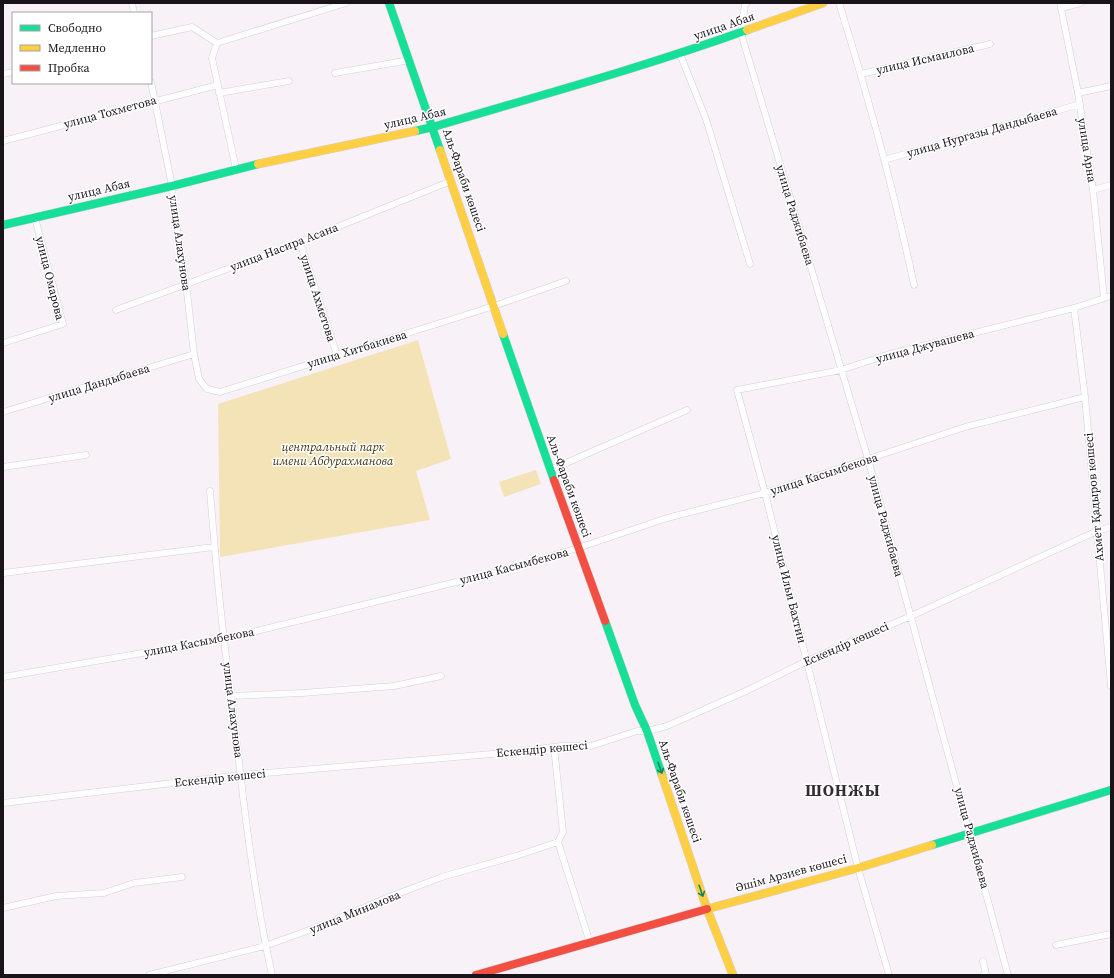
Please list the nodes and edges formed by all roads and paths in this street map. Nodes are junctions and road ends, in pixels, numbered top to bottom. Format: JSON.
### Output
{"nodes":[{"id":1,"x":346,"y":3,"type":"edge"},
{"id":2,"x":389,"y":3,"type":"edge"},
{"id":3,"x":747,"y":3,"type":"edge"},
{"id":4,"x":824,"y":3,"type":"edge"},
{"id":5,"x":839,"y":3,"type":"edge"},
{"id":6,"x":1081,"y":3,"type":"edge"},
{"id":7,"x":1060,"y":5,"type":"edge"},
{"id":8,"x":741,"y":33,"type":"junction"},
{"id":9,"x":152,"y":36,"type":"edge"},
{"id":10,"x":217,"y":43,"type":"junction"},
{"id":11,"x":990,"y":44,"type":"dead end"},
{"id":12,"x":680,"y":54,"type":"junction"},
{"id":13,"x":410,"y":60,"type":"junction"},
{"id":14,"x":336,"y":73,"type":"dead end"},
{"id":15,"x":861,"y":74,"type":"junction"},
{"id":16,"x":289,"y":81,"type":"dead end"},
{"id":17,"x":151,"y":84,"type":"edge"},
{"id":18,"x":218,"y":85,"type":"junction"},
{"id":19,"x":1111,"y":86,"type":"edge"},
{"id":20,"x":220,"y":93,"type":"junction"},
{"id":21,"x":1078,"y":93,"type":"junction"},
{"id":22,"x":155,"y":100,"type":"junction"},
{"id":23,"x":1080,"y":104,"type":"junction"},
{"id":24,"x":433,"y":127,"type":"junction"},
{"id":25,"x":3,"y":141,"type":"edge"},
{"id":26,"x":884,"y":160,"type":"junction"},
{"id":27,"x":236,"y":169,"type":"junction"},
{"id":28,"x":451,"y":181,"type":"junction"},
{"id":29,"x":1111,"y":185,"type":"edge"},
{"id":30,"x":172,"y":186,"type":"junction"},
{"id":31,"x":1093,"y":190,"type":"junction"},
{"id":32,"x":35,"y":218,"type":"junction"},
{"id":33,"x":3,"y":225,"type":"edge"},
{"id":34,"x":300,"y":242,"type":"junction"},
{"id":35,"x":750,"y":264,"type":"dead end"},
{"id":36,"x":566,"y":281,"type":"dead end"},
{"id":37,"x":186,"y":284,"type":"junction"},
{"id":38,"x":914,"y":284,"type":"dead end"},
{"id":39,"x":1111,"y":296,"type":"edge"},
{"id":40,"x":1104,"y":298,"type":"junction"},
{"id":41,"x":494,"y":306,"type":"junction"},
{"id":42,"x":1074,"y":308,"type":"junction"},
{"id":43,"x":116,"y":310,"type":"dead end"},
{"id":44,"x":3,"y":343,"type":"edge"},
{"id":45,"x":194,"y":354,"type":"junction"},
{"id":46,"x":337,"y":355,"type":"junction"},
{"id":47,"x":841,"y":370,"type":"junction"},
{"id":48,"x":737,"y":390,"type":"joint"},
{"id":49,"x":220,"y":392,"type":"joint"},
{"id":50,"x":1085,"y":397,"type":"junction"},
{"id":51,"x":687,"y":410,"type":"dead end"},
{"id":52,"x":3,"y":412,"type":"edge"},
{"id":53,"x":86,"y":455,"type":"dead end"},
{"id":54,"x":868,"y":459,"type":"junction"},
{"id":55,"x":3,"y":467,"type":"edge"},
{"id":56,"x":550,"y":470,"type":"junction"},
{"id":57,"x":210,"y":491,"type":"dead end"},
{"id":58,"x":765,"y":493,"type":"junction"},
{"id":59,"x":1111,"y":527,"type":"edge"},
{"id":60,"x":1097,"y":531,"type":"junction"},
{"id":61,"x":214,"y":547,"type":"junction"},
{"id":62,"x":578,"y":548,"type":"junction"},
{"id":63,"x":3,"y":573,"type":"edge"},
{"id":64,"x":911,"y":616,"type":"junction"},
{"id":65,"x":224,"y":639,"type":"junction"},
{"id":66,"x":807,"y":661,"type":"junction"},
{"id":67,"x":441,"y":676,"type":"dead end"},
{"id":68,"x":3,"y":677,"type":"edge"},
{"id":69,"x":1111,"y":686,"type":"edge"},
{"id":70,"x":231,"y":696,"type":"junction"},
{"id":71,"x":647,"y":731,"type":"junction"},
{"id":72,"x":554,"y":747,"type":"junction"},
{"id":73,"x":241,"y":775,"type":"junction"},
{"id":74,"x":1111,"y":790,"type":"edge"},
{"id":75,"x":3,"y":803,"type":"edge"},
{"id":76,"x":971,"y":834,"type":"junction"},
{"id":77,"x":558,"y":842,"type":"junction"},
{"id":78,"x":858,"y":868,"type":"junction"},
{"id":79,"x":182,"y":877,"type":"dead end"},
{"id":80,"x":3,"y":908,"type":"edge"},
{"id":81,"x":707,"y":909,"type":"junction"},
{"id":82,"x":1111,"y":934,"type":"edge"},
{"id":83,"x":590,"y":943,"type":"junction"},
{"id":84,"x":1056,"y":945,"type":"dead end"},
{"id":85,"x":266,"y":946,"type":"junction"},
{"id":86,"x":983,"y":961,"type":"dead end"},
{"id":87,"x":149,"y":975,"type":"edge"},
{"id":88,"x":272,"y":975,"type":"edge"},
{"id":89,"x":476,"y":975,"type":"edge"},
{"id":90,"x":733,"y":975,"type":"edge"},
{"id":91,"x":888,"y":975,"type":"edge"},
{"id":92,"x":983,"y":975,"type":"edge"},
{"id":93,"x":1008,"y":975,"type":"edge"}],
"edges":[{"from":1,"to":10,"type":"street"},
{"from":2,"to":13,"type":"main road","name":"Аль-Фараби көшесі"},
{"from":3,"to":8,"type":"street"},
{"from":4,"to":8,"type":"main road","name":"улица Абая"},
{"from":5,"to":15,"type":"street"},
{"from":6,"to":7,"type":"street"},
{"from":7,"to":21,"type":"street","name":"улица Арна"},
{"from":8,"to":12,"type":"main road","name":"улица Абая"},
{"from":8,"to":47,"type":"street","name":"улица Раджибаева"},
{"from":9,"to":10,"type":"street"},
{"from":10,"to":18,"type":"street"},
{"from":11,"to":15,"type":"street","name":"улица Исмаилова"},
{"from":12,"to":24,"type":"main road","name":"улица Абая"},
{"from":12,"to":35,"type":"street"},
{"from":13,"to":14,"type":"street"},
{"from":13,"to":24,"type":"main road","name":"Аль-Фараби көшесі"},
{"from":15,"to":26,"type":"street"},
{"from":16,"to":20,"type":"street"},
{"from":17,"to":22,"type":"street","name":"улица Алахунова"},
{"from":18,"to":20,"type":"street"},
{"from":18,"to":22,"type":"street","name":"улица Тохметова"},
{"from":19,"to":21,"type":"street"},
{"from":20,"to":27,"type":"street"},
{"from":21,"to":23,"type":"street","name":"улица Арна"},
{"from":22,"to":25,"type":"street","name":"улица Тохметова"},
{"from":22,"to":30,"type":"street","name":"улица Алахунова"},
{"from":23,"to":26,"type":"street","name":"улица Нургазы Дандыбаева"},
{"from":23,"to":31,"type":"street","name":"улица Арна"},
{"from":24,"to":27,"type":"main road","name":"улица Абая"},
{"from":24,"to":28,"type":"main road","name":"Аль-Фараби көшесі"},
{"from":26,"to":38,"type":"street"},
{"from":27,"to":30,"type":"main road","name":"улица Абая"},
{"from":28,"to":34,"type":"street","name":"улица Насира Асана"},
{"from":28,"to":41,"type":"main road","name":"Аль-Фараби көшесі"},
{"from":29,"to":31,"type":"street"},
{"from":30,"to":32,"type":"main road","name":"улица Абая"},
{"from":30,"to":37,"type":"street","name":"улица Алахунова"},
{"from":31,"to":40,"type":"street","name":"улица Арна"},
{"from":32,"to":33,"type":"main road","name":"улица Абая"},
{"from":32,"to":44,"type":"street","name":"улица Омарова"},
{"from":34,"to":37,"type":"street","name":"улица Насира Асана"},
{"from":34,"to":46,"type":"street","name":"улица Ахметова"},
{"from":36,"to":41,"type":"street","name":"улица Хитбакиева"},
{"from":37,"to":43,"type":"street","name":"улица Насира Асана"},
{"from":37,"to":45,"type":"street","name":"улица Алахунова"},
{"from":39,"to":40,"type":"street","name":"улица Джувашева"},
{"from":40,"to":42,"type":"street","name":"улица Джувашева"},
{"from":41,"to":46,"type":"street","name":"улица Хитбакиева"},
{"from":41,"to":56,"type":"main road","name":"Аль-Фараби көшесі"},
{"from":42,"to":47,"type":"street","name":"улица Джувашева"},
{"from":42,"to":50,"type":"street","name":"Ахмет Қадыров көшесі"},
{"from":45,"to":49,"type":"street","name":"улица Алахунова"},
{"from":45,"to":52,"type":"street","name":"улица Дандыбаева"},
{"from":46,"to":49,"type":"street","name":"улица Хитбакиева"},
{"from":47,"to":48,"type":"street","name":"улица Джувашева"},
{"from":47,"to":54,"type":"street","name":"улица Раджибаева"},
{"from":48,"to":58,"type":"street","name":"улица Ильи Бахтии"},
{"from":50,"to":54,"type":"street","name":"улица Касымбекова"},
{"from":50,"to":60,"type":"street","name":"Ахмет Қадыров көшесі"},
{"from":51,"to":56,"type":"street"},
{"from":53,"to":55,"type":"street"},
{"from":54,"to":58,"type":"street","name":"улица Касымбекова"},
{"from":54,"to":64,"type":"street","name":"улица Раджибаева"},
{"from":56,"to":62,"type":"main road","name":"Аль-Фараби көшесі"},
{"from":57,"to":61,"type":"street","name":"улица Алахунова"},
{"from":58,"to":62,"type":"street","name":"улица Касымбекова"},
{"from":58,"to":66,"type":"street","name":"улица Ильи Бахтии"},
{"from":59,"to":60,"type":"street","name":"Ескендір көшесі"},
{"from":60,"to":64,"type":"street","name":"Ескендір көшесі"},
{"from":60,"to":69,"type":"street","name":"Ахмет Қадыров көшесі"},
{"from":61,"to":63,"type":"street"},
{"from":61,"to":65,"type":"street","name":"улица Алахунова"},
{"from":62,"to":65,"type":"street","name":"улица Касымбекова"},
{"from":62,"to":71,"type":"main road","name":"Аль-Фараби көшесі"},
{"from":64,"to":66,"type":"street","name":"Ескендір көшесі"},
{"from":64,"to":76,"type":"street","name":"улица Раджибаева"},
{"from":65,"to":68,"type":"street","name":"улица Касымбекова"},
{"from":65,"to":70,"type":"street","name":"улица Алахунова"},
{"from":66,"to":71,"type":"street","name":"Ескендір көшесі"},
{"from":66,"to":78,"type":"street","name":"улица Ильи Бахтии"},
{"from":67,"to":70,"type":"street"},
{"from":70,"to":73,"type":"street","name":"улица Алахунова"},
{"from":71,"to":72,"type":"street","name":"Ескендір көшесі"},
{"from":71,"to":81,"type":"main road","name":"Аль-Фараби көшесі","one_way":true},
{"from":72,"to":73,"type":"street","name":"Ескендір көшесі"},
{"from":72,"to":77,"type":"street"},
{"from":73,"to":75,"type":"street","name":"Ескендір көшесі"},
{"from":73,"to":85,"type":"street","name":"улица Алахунова"},
{"from":74,"to":76,"type":"main road","name":"Әшім Арзиев көшесі"},
{"from":76,"to":78,"type":"main road","name":"Әшім Арзиев көшесі"},
{"from":76,"to":93,"type":"street","name":"улица Раджибаева"},
{"from":77,"to":83,"type":"street"},
{"from":77,"to":85,"type":"street","name":"улица Минамова"},
{"from":78,"to":81,"type":"main road","name":"Әшім Арзиев көшесі"},
{"from":78,"to":91,"type":"street","name":"улица Ильи Бахтии"},
{"from":79,"to":80,"type":"street"},
{"from":81,"to":83,"type":"main road","name":"Әшім Арзиев көшесі"},
{"from":81,"to":90,"type":"main road","name":"Аль-Фараби көшесі"},
{"from":82,"to":84,"type":"street"},
{"from":83,"to":89,"type":"main road","name":"Әшім Арзиев көшесі"},
{"from":85,"to":87,"type":"street","name":"улица Минамова"},
{"from":85,"to":88,"type":"street","name":"улица Алахунова"},
{"from":86,"to":92,"type":"street"}]}
